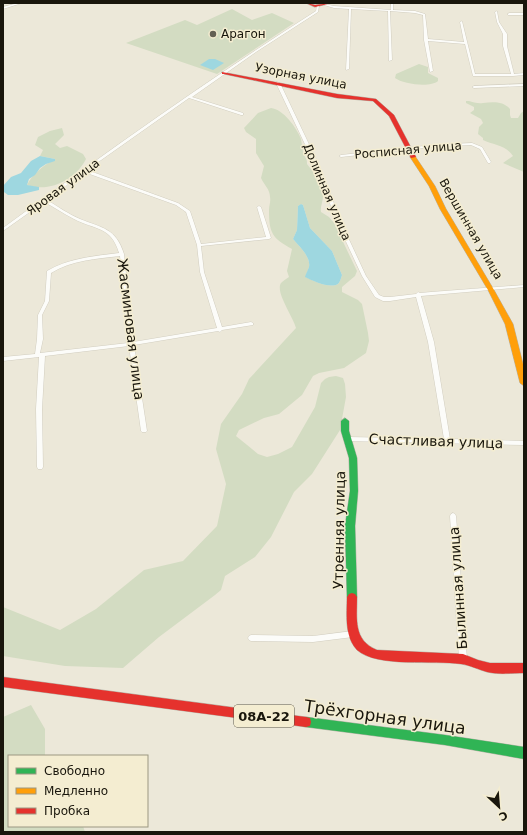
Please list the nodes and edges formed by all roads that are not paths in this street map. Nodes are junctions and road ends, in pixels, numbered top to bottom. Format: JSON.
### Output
{"nodes":[{"id":1,"x":21,"y":3,"type":"edge"},
{"id":2,"x":308,"y":3,"type":"edge"},
{"id":3,"x":392,"y":3,"type":"edge"},
{"id":4,"x":324,"y":5,"type":"edge"},
{"id":5,"x":3,"y":8,"type":"edge"},
{"id":6,"x":350,"y":8,"type":"junction"},
{"id":7,"x":390,"y":11,"type":"junction"},
{"id":8,"x":496,"y":12,"type":"dead end"},
{"id":9,"x":509,"y":14,"type":"dead end"},
{"id":10,"x":524,"y":14,"type":"edge"},
{"id":11,"x":461,"y":22,"type":"dead end"},
{"id":12,"x":426,"y":40,"type":"junction"},
{"id":13,"x":466,"y":43,"type":"junction"},
{"id":14,"x":390,"y":60,"type":"dead end"},
{"id":15,"x":347,"y":69,"type":"dead end"},
{"id":16,"x":431,"y":71,"type":"dead end"},
{"id":17,"x":224,"y":73,"type":"junction"},
{"id":18,"x":524,"y":74,"type":"edge"},
{"id":19,"x":513,"y":75,"type":"junction"},
{"id":20,"x":278,"y":83,"type":"junction"},
{"id":21,"x":524,"y":85,"type":"edge"},
{"id":22,"x":474,"y":87,"type":"dead end"},
{"id":23,"x":189,"y":97,"type":"junction"},
{"id":24,"x":374,"y":100,"type":"joint"},
{"id":25,"x":242,"y":114,"type":"dead end"},
{"id":26,"x":408,"y":149,"type":"junction"},
{"id":27,"x":341,"y":156,"type":"dead end"},
{"id":28,"x":489,"y":162,"type":"dead end"},
{"id":29,"x":84,"y":170,"type":"junction"},
{"id":30,"x":44,"y":200,"type":"junction"},
{"id":31,"x":259,"y":207,"type":"dead end"},
{"id":32,"x":3,"y":230,"type":"edge"},
{"id":33,"x":199,"y":245,"type":"junction"},
{"id":34,"x":122,"y":254,"type":"junction"},
{"id":35,"x":524,"y":286,"type":"edge"},
{"id":36,"x":491,"y":290,"type":"junction"},
{"id":37,"x":418,"y":294,"type":"junction"},
{"id":38,"x":251,"y":324,"type":"dead end"},
{"id":39,"x":220,"y":330,"type":"junction"},
{"id":40,"x":132,"y":344,"type":"junction"},
{"id":41,"x":40,"y":355,"type":"junction"},
{"id":42,"x":3,"y":359,"type":"edge"},
{"id":43,"x":524,"y":383,"type":"edge"},
{"id":44,"x":345,"y":421,"type":"dead end"},
{"id":45,"x":144,"y":431,"type":"dead end"},
{"id":46,"x":348,"y":438,"type":"junction"},
{"id":47,"x":446,"y":441,"type":"junction"},
{"id":48,"x":524,"y":443,"type":"edge"},
{"id":49,"x":40,"y":467,"type":"dead end"},
{"id":50,"x":453,"y":516,"type":"dead end"},
{"id":51,"x":354,"y":637,"type":"junction"},
{"id":52,"x":251,"y":638,"type":"dead end"},
{"id":53,"x":463,"y":659,"type":"junction"},
{"id":54,"x":524,"y":668,"type":"edge"},
{"id":55,"x":3,"y":682,"type":"edge"},
{"id":56,"x":524,"y":753,"type":"edge"}],
"edges":[{"from":1,"to":5,"type":"street"},
{"from":2,"to":4,"type":"main road"},
{"from":3,"to":7,"type":"street"},
{"from":4,"to":6,"type":"street"},
{"from":4,"to":17,"type":"street","name":"Яровая улица"},
{"from":6,"to":7,"type":"street"},
{"from":6,"to":15,"type":"street"},
{"from":7,"to":12,"type":"street"},
{"from":7,"to":14,"type":"street"},
{"from":8,"to":19,"type":"street"},
{"from":9,"to":10,"type":"street"},
{"from":11,"to":13,"type":"street"},
{"from":12,"to":13,"type":"street"},
{"from":12,"to":16,"type":"street"},
{"from":13,"to":19,"type":"street"},
{"from":17,"to":20,"type":"main road","name":"Узорная улица"},
{"from":17,"to":23,"type":"street","name":"Яровая улица"},
{"from":18,"to":19,"type":"street"},
{"from":20,"to":24,"type":"main road","name":"Узорная улица"},
{"from":20,"to":37,"type":"street","name":"Долинная улица"},
{"from":21,"to":22,"type":"street"},
{"from":23,"to":25,"type":"street"},
{"from":23,"to":29,"type":"street","name":"Яровая улица"},
{"from":24,"to":26,"type":"main road","name":"Вершинная улица"},
{"from":26,"to":27,"type":"street","name":"Росписная улица"},
{"from":26,"to":28,"type":"street","name":"Росписная улица"},
{"from":26,"to":36,"type":"main road","name":"Вершинная улица"},
{"from":29,"to":30,"type":"street","name":"Яровая улица"},
{"from":29,"to":33,"type":"street"},
{"from":30,"to":32,"type":"street","name":"Яровая улица"},
{"from":30,"to":34,"type":"street","name":"Жасминовая улица"},
{"from":31,"to":33,"type":"street"},
{"from":33,"to":39,"type":"street"},
{"from":34,"to":40,"type":"street","name":"Жасминовая улица"},
{"from":34,"to":41,"type":"street"},
{"from":35,"to":36,"type":"street"},
{"from":36,"to":37,"type":"street"},
{"from":36,"to":43,"type":"main road","name":"Вершинная улица"},
{"from":37,"to":47,"type":"street"},
{"from":38,"to":39,"type":"street"},
{"from":39,"to":40,"type":"street"},
{"from":40,"to":41,"type":"street"},
{"from":40,"to":45,"type":"street","name":"Жасминовая улица"},
{"from":41,"to":42,"type":"street"},
{"from":41,"to":49,"type":"street"},
{"from":44,"to":46,"type":"main road","name":"Утренняя улица"},
{"from":46,"to":47,"type":"street","name":"Счастливая улица"},
{"from":46,"to":51,"type":"main road","name":"Утренняя улица"},
{"from":47,"to":48,"type":"street","name":"Счастливая улица"},
{"from":50,"to":53,"type":"street","name":"Былинная улица"},
{"from":51,"to":52,"type":"street"},
{"from":51,"to":53,"type":"main road"},
{"from":53,"to":54,"type":"main road"},
{"from":55,"to":56,"type":"main road","name":"Трёхгорная улица","number":"08А-22"}]}
